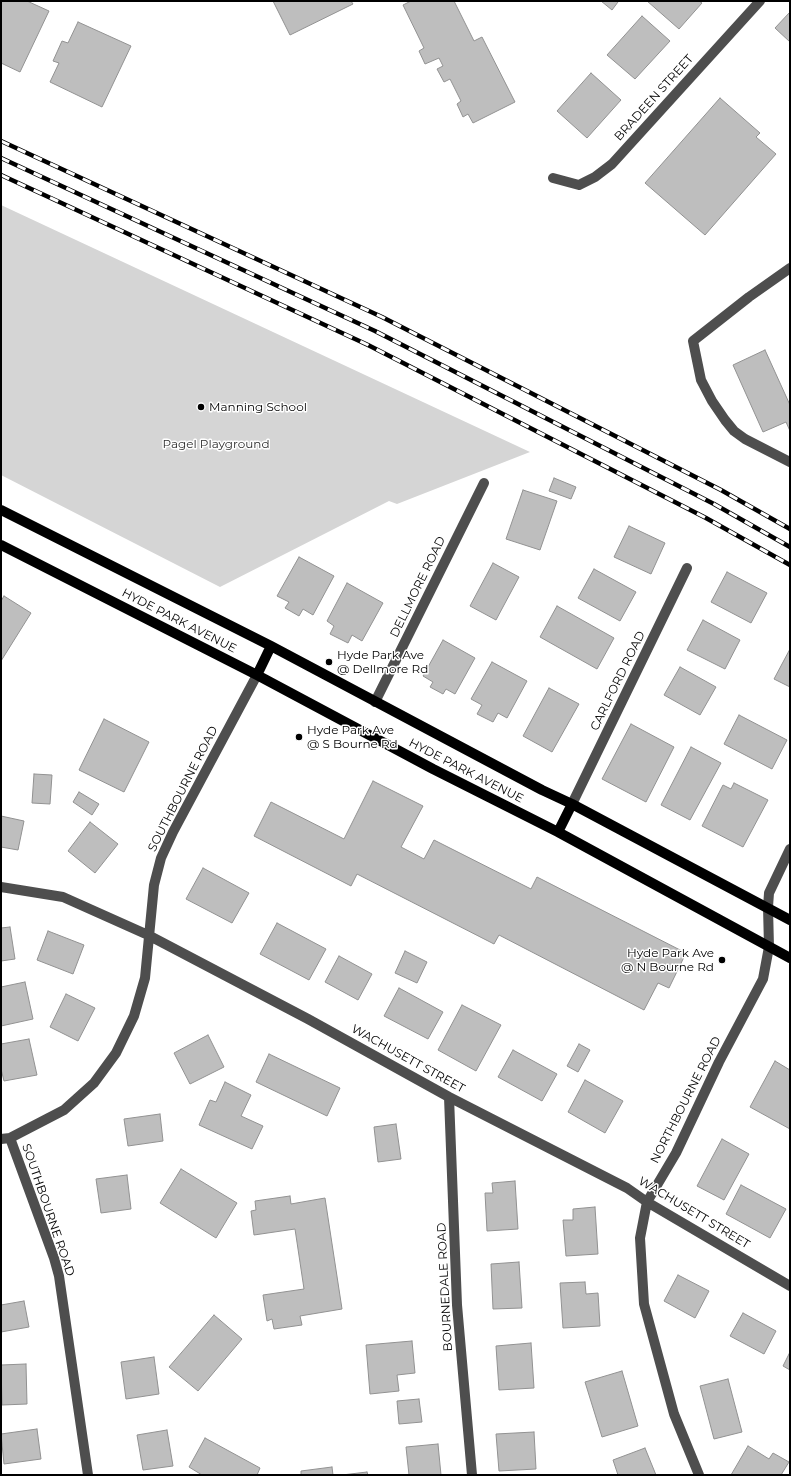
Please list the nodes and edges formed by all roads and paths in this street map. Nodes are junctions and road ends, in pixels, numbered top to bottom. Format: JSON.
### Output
{"nodes":[{"id":1,"x":760,"y":1,"type":"edge"},
{"id":2,"x":554,"y":178,"type":"dead end"},
{"id":3,"x":790,"y":268,"type":"edge"},
{"id":4,"x":790,"y":462,"type":"edge"},
{"id":5,"x":484,"y":483,"type":"dead end"},
{"id":6,"x":1,"y":510,"type":"edge"},
{"id":7,"x":1,"y":545,"type":"edge"},
{"id":8,"x":687,"y":568,"type":"dead end"},
{"id":9,"x":271,"y":646,"type":"junction"},
{"id":10,"x":257,"y":675,"type":"junction"},
{"id":11,"x":375,"y":702,"type":"junction"},
{"id":12,"x":572,"y":804,"type":"junction"},
{"id":13,"x":558,"y":832,"type":"junction"},
{"id":14,"x":790,"y":849,"type":"edge"},
{"id":15,"x":1,"y":887,"type":"edge"},
{"id":16,"x":768,"y":907,"type":"junction"},
{"id":17,"x":790,"y":920,"type":"edge"},
{"id":18,"x":148,"y":935,"type":"junction"},
{"id":19,"x":769,"y":948,"type":"junction"},
{"id":20,"x":790,"y":958,"type":"edge"},
{"id":21,"x":449,"y":1097,"type":"junction"},
{"id":22,"x":6,"y":1139,"type":"edge"},
{"id":23,"x":647,"y":1202,"type":"junction"},
{"id":24,"x":790,"y":1286,"type":"edge"},
{"id":25,"x":88,"y":1475,"type":"edge"},
{"id":26,"x":472,"y":1475,"type":"edge"},
{"id":27,"x":699,"y":1475,"type":"edge"}],
"edges":[{"from":1,"to":2,"type":"street","name":"BRADEEN STREET"},
{"from":3,"to":4,"type":"street"},
{"from":5,"to":11,"type":"street","name":"DELLMORE ROAD"},
{"from":6,"to":9,"type":"main road","name":"HYDE PARK AVENUE"},
{"from":7,"to":10,"type":"main road","name":"HYDE PARK AVENUE"},
{"from":8,"to":12,"type":"street","name":"CARLFORD ROAD"},
{"from":9,"to":10,"type":"main road"},
{"from":9,"to":11,"type":"main road","name":"HYDE PARK AVENUE"},
{"from":10,"to":13,"type":"main road","name":"HYDE PARK AVENUE"},
{"from":10,"to":18,"type":"street","name":"SOUTHBOURNE ROAD"},
{"from":11,"to":12,"type":"main road","name":"HYDE PARK AVENUE"},
{"from":12,"to":13,"type":"main road"},
{"from":12,"to":16,"type":"main road","name":"HYDE PARK AVENUE"},
{"from":13,"to":19,"type":"main road","name":"HYDE PARK AVENUE"},
{"from":14,"to":16,"type":"street","name":"NORTHBOURNE ROAD"},
{"from":15,"to":18,"type":"street","name":"WACHUSETT STREET"},
{"from":16,"to":17,"type":"main road","name":"HYDE PARK AVENUE"},
{"from":16,"to":19,"type":"street","name":"NORTHBOURNE ROAD"},
{"from":18,"to":21,"type":"street","name":"WACHUSETT STREET"},
{"from":18,"to":22,"type":"street","name":"SOUTHBOURNE ROAD"},
{"from":19,"to":20,"type":"main road","name":"HYDE PARK AVENUE"},
{"from":19,"to":23,"type":"street","name":"NORTHBOURNE ROAD"},
{"from":21,"to":23,"type":"street","name":"WACHUSETT STREET"},
{"from":21,"to":26,"type":"street","name":"BOURNEDALE ROAD"},
{"from":22,"to":25,"type":"street","name":"SOUTHBOURNE ROAD"},
{"from":23,"to":24,"type":"street","name":"WACHUSETT STREET"},
{"from":23,"to":27,"type":"street","name":"NORTHBOURNE ROAD"}]}
